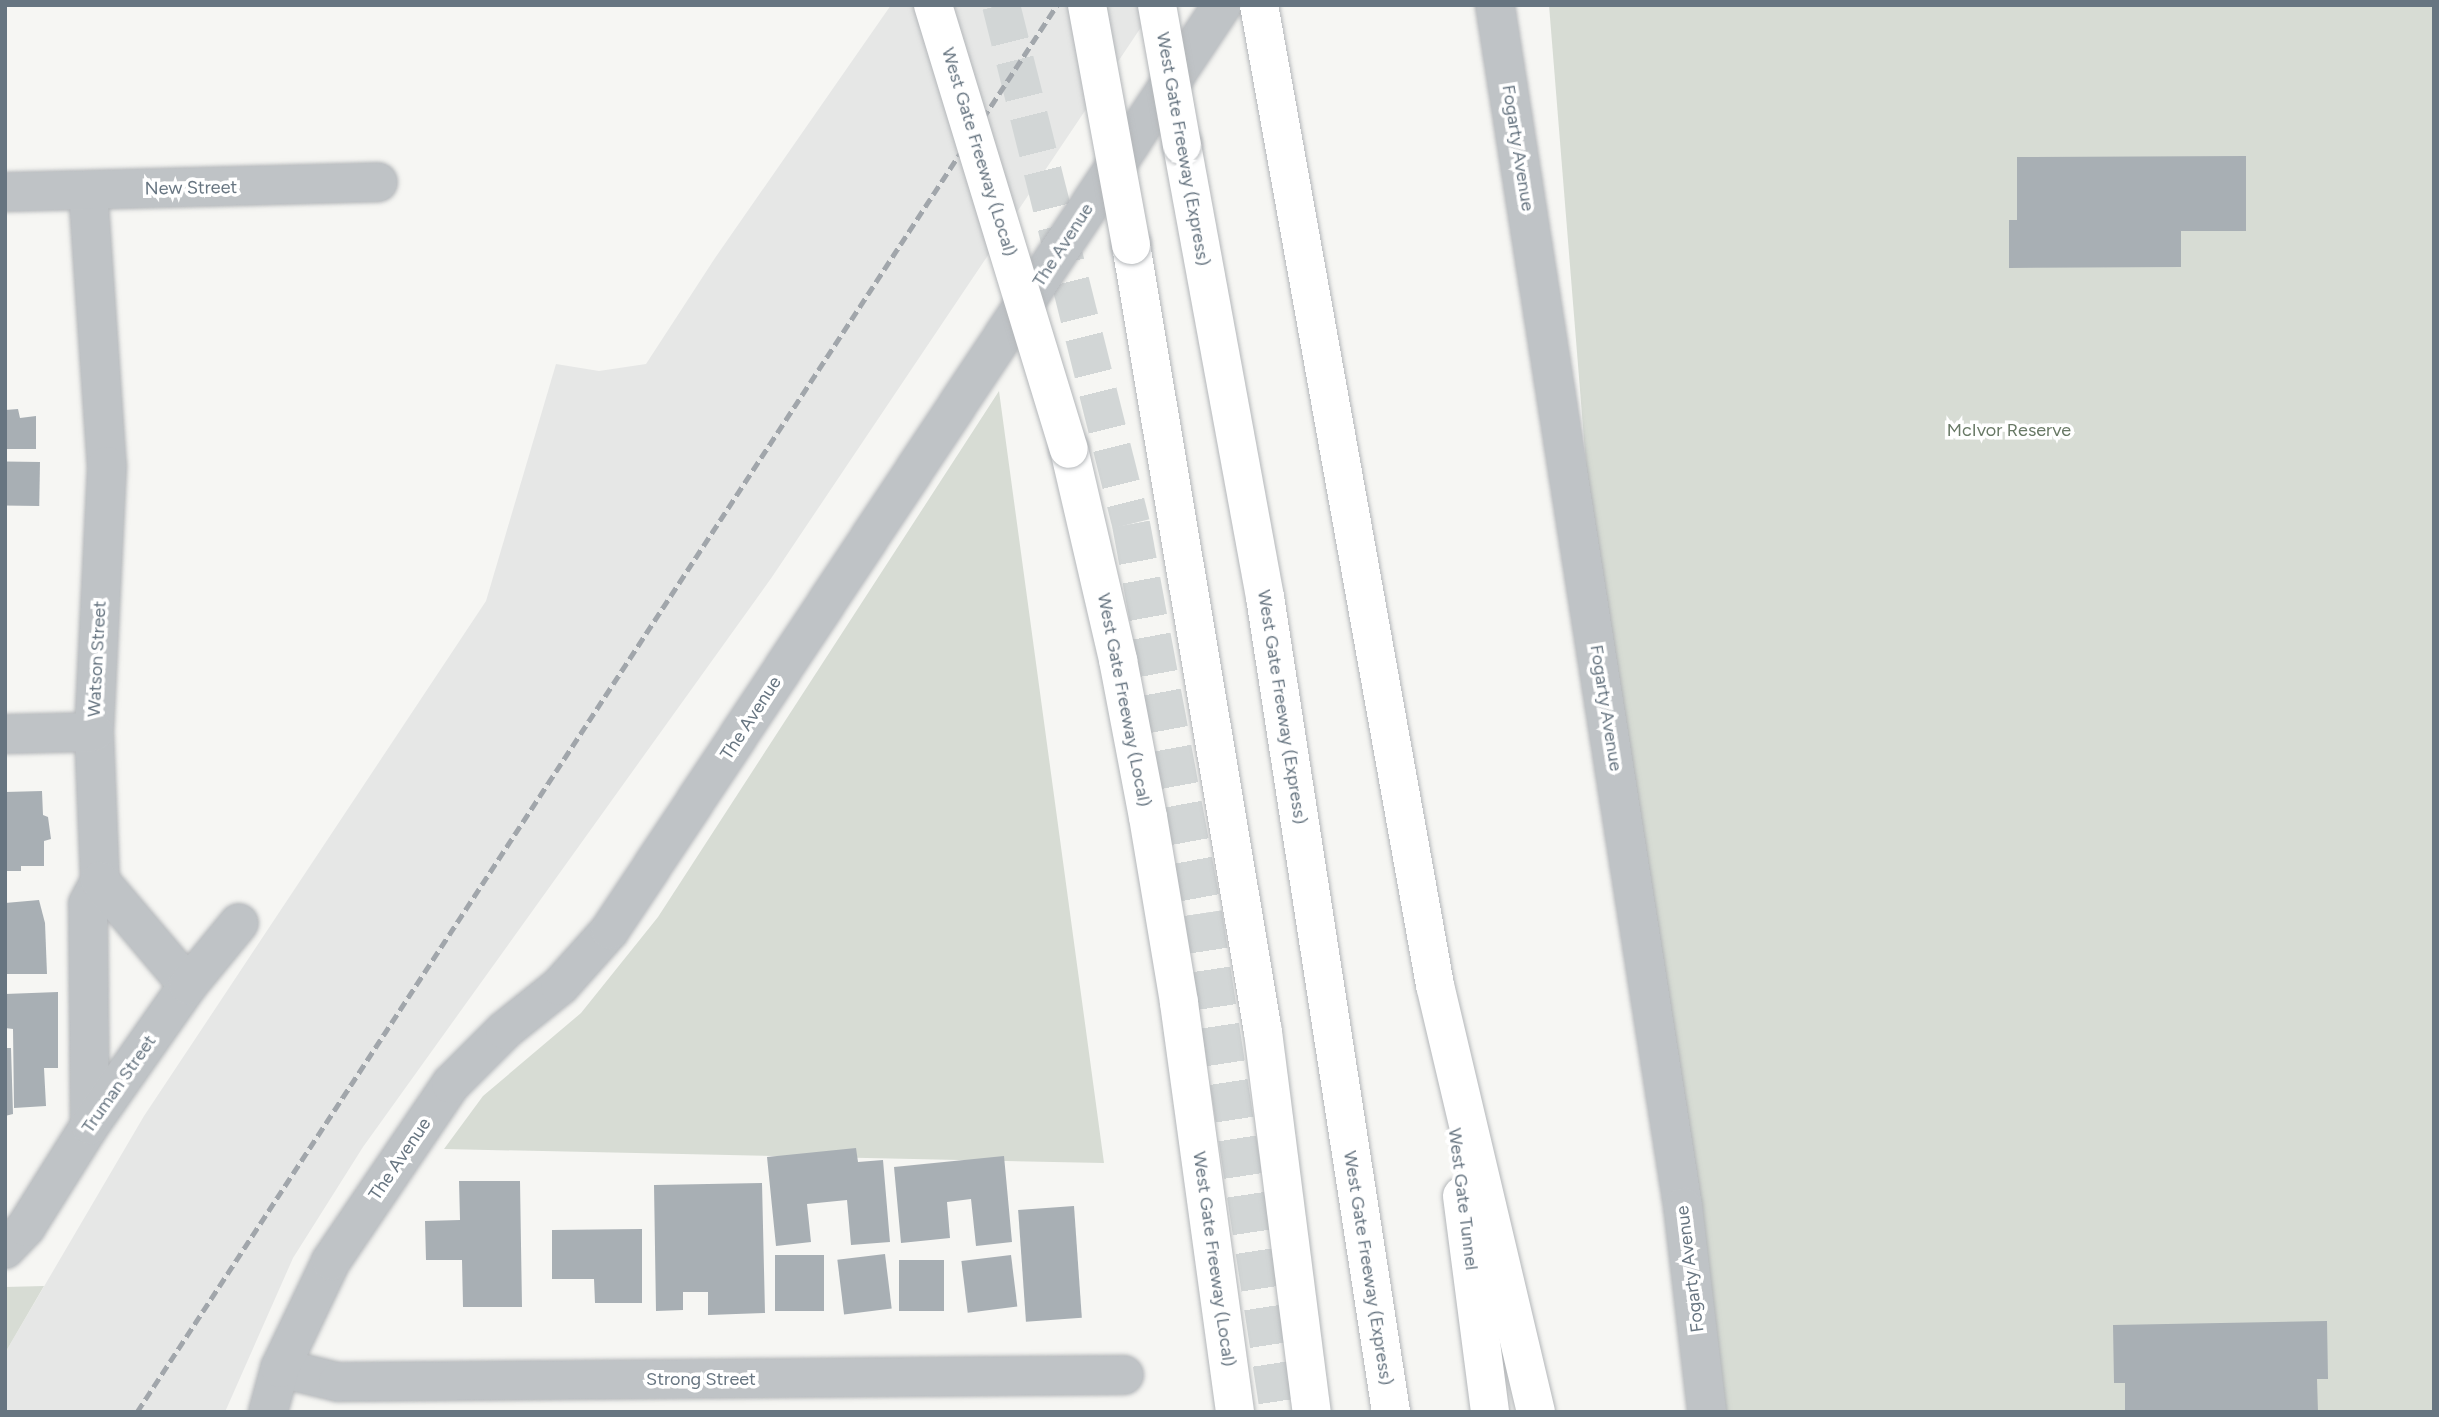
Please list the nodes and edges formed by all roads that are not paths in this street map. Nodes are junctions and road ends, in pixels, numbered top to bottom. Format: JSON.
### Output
{"nodes":[{"id":1,"x":933,"y":5,"type":"edge"},
{"id":2,"x":1087,"y":5,"type":"edge"},
{"id":3,"x":1157,"y":5,"type":"edge"},
{"id":4,"x":1222,"y":5,"type":"edge"},
{"id":5,"x":1259,"y":5,"type":"edge"},
{"id":6,"x":1495,"y":5,"type":"edge"},
{"id":7,"x":377,"y":182,"type":"dead end"},
{"id":8,"x":88,"y":190,"type":"junction"},
{"id":9,"x":5,"y":191,"type":"edge"},
{"id":10,"x":94,"y":732,"type":"junction"},
{"id":11,"x":5,"y":734,"type":"edge"},
{"id":12,"x":100,"y":881,"type":"junction"},
{"id":13,"x":239,"y":923,"type":"dead end"},
{"id":14,"x":188,"y":985,"type":"junction"},
{"id":15,"x":1435,"y":985,"type":"junction"},
{"id":16,"x":90,"y":1125,"type":"junction"},
{"id":17,"x":5,"y":1249,"type":"edge"},
{"id":18,"x":280,"y":1368,"type":"junction"},
{"id":19,"x":1124,"y":1375,"type":"dead end"},
{"id":20,"x":268,"y":1412,"type":"edge"},
{"id":21,"x":1236,"y":1412,"type":"edge"},
{"id":22,"x":1312,"y":1412,"type":"edge"},
{"id":23,"x":1391,"y":1412,"type":"edge"},
{"id":24,"x":1490,"y":1412,"type":"edge"},
{"id":25,"x":1536,"y":1412,"type":"edge"},
{"id":26,"x":1707,"y":1412,"type":"edge"}],
"edges":[{"from":1,"to":21,"type":"highway","name":"West Gate Freeway (Local)","bridge":true},
{"from":2,"to":22,"type":"highway","bridge":true},
{"from":3,"to":23,"type":"highway","name":"West Gate Freeway (Express)","bridge":true},
{"from":4,"to":18,"type":"street","name":"The Avenue"},
{"from":5,"to":15,"type":"highway"},
{"from":6,"to":26,"type":"street","name":"Fogarty Avenue"},
{"from":7,"to":8,"type":"street","name":"New Street"},
{"from":8,"to":9,"type":"street","name":"New Street"},
{"from":8,"to":10,"type":"street","name":"Watson Street"},
{"from":10,"to":11,"type":"street"},
{"from":10,"to":12,"type":"street","name":"Watson Street"},
{"from":12,"to":14,"type":"street"},
{"from":12,"to":16,"type":"street","name":"Watson Street"},
{"from":13,"to":14,"type":"street","name":"Truman Street"},
{"from":14,"to":16,"type":"street","name":"Truman Street"},
{"from":15,"to":24,"type":"highway","name":"West Gate Tunnel"},
{"from":15,"to":25,"type":"highway"},
{"from":16,"to":17,"type":"street","name":"Truman Street"},
{"from":18,"to":19,"type":"street","name":"Strong Street"},
{"from":18,"to":20,"type":"street","name":"The Avenue"}]}
